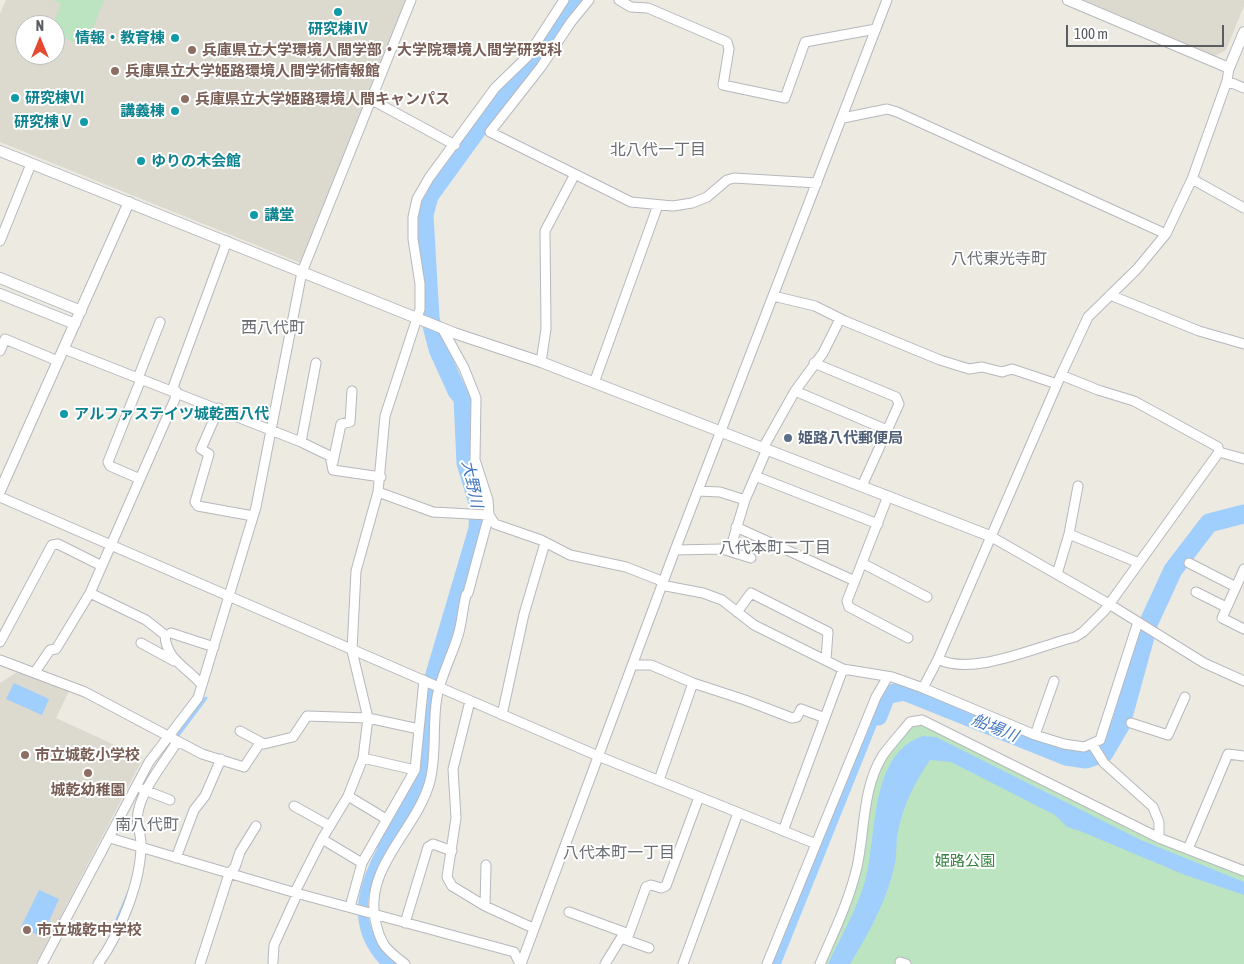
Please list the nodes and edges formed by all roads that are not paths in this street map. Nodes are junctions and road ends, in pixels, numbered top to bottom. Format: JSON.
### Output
{"nodes":[{"id":1,"x":411,"y":0,"type":"edge"},
{"id":2,"x":564,"y":0,"type":"edge"},
{"id":3,"x":589,"y":0,"type":"edge"},
{"id":4,"x":619,"y":0,"type":"edge"},
{"id":5,"x":887,"y":0,"type":"edge"},
{"id":6,"x":1068,"y":0,"type":"edge"},
{"id":7,"x":876,"y":29,"type":"junction"},
{"id":8,"x":1243,"y":38,"type":"edge"},
{"id":9,"x":1228,"y":68,"type":"junction"},
{"id":10,"x":1227,"y":81,"type":"junction"},
{"id":11,"x":1244,"y":88,"type":"edge"},
{"id":12,"x":372,"y":100,"type":"junction"},
{"id":13,"x":843,"y":118,"type":"junction"},
{"id":14,"x":455,"y":144,"type":"junction"},
{"id":15,"x":0,"y":151,"type":"edge"},
{"id":16,"x":31,"y":164,"type":"junction"},
{"id":17,"x":575,"y":174,"type":"junction"},
{"id":18,"x":1192,"y":179,"type":"junction"},
{"id":19,"x":817,"y":183,"type":"junction"},
{"id":20,"x":129,"y":202,"type":"junction"},
{"id":21,"x":658,"y":205,"type":"junction"},
{"id":22,"x":1244,"y":208,"type":"edge"},
{"id":23,"x":1166,"y":234,"type":"junction"},
{"id":24,"x":0,"y":240,"type":"edge"},
{"id":25,"x":227,"y":241,"type":"junction"},
{"id":26,"x":302,"y":272,"type":"junction"},
{"id":27,"x":0,"y":278,"type":"edge"},
{"id":28,"x":0,"y":294,"type":"edge"},
{"id":29,"x":1110,"y":295,"type":"junction"},
{"id":30,"x":773,"y":296,"type":"junction"},
{"id":31,"x":81,"y":311,"type":"junction"},
{"id":32,"x":419,"y":319,"type":"junction"},
{"id":33,"x":840,"y":319,"type":"junction"},
{"id":34,"x":160,"y":322,"type":"dead end"},
{"id":35,"x":75,"y":324,"type":"junction"},
{"id":36,"x":442,"y":328,"type":"junction"},
{"id":37,"x":1244,"y":344,"type":"edge"},
{"id":38,"x":64,"y":349,"type":"junction"},
{"id":39,"x":0,"y":351,"type":"edge"},
{"id":40,"x":58,"y":361,"type":"junction"},
{"id":41,"x":541,"y":362,"type":"junction"},
{"id":42,"x":316,"y":363,"type":"dead end"},
{"id":43,"x":814,"y":363,"type":"junction"},
{"id":44,"x":1060,"y":375,"type":"junction"},
{"id":45,"x":140,"y":379,"type":"junction"},
{"id":46,"x":594,"y":383,"type":"junction"},
{"id":47,"x":1057,"y":384,"type":"junction"},
{"id":48,"x":174,"y":391,"type":"junction"},
{"id":49,"x":352,"y":391,"type":"dead end"},
{"id":50,"x":795,"y":391,"type":"junction"},
{"id":51,"x":219,"y":408,"type":"junction"},
{"id":52,"x":273,"y":430,"type":"junction"},
{"id":53,"x":887,"y":430,"type":"junction"},
{"id":54,"x":721,"y":431,"type":"junction"},
{"id":55,"x":301,"y":442,"type":"junction"},
{"id":56,"x":765,"y":449,"type":"junction"},
{"id":57,"x":1219,"y":452,"type":"junction"},
{"id":58,"x":1244,"y":458,"type":"edge"},
{"id":59,"x":333,"y":462,"type":"junction"},
{"id":60,"x":755,"y":476,"type":"junction"},
{"id":61,"x":380,"y":477,"type":"junction"},
{"id":62,"x":140,"y":479,"type":"junction"},
{"id":63,"x":862,"y":486,"type":"junction"},
{"id":64,"x":1078,"y":486,"type":"dead end"},
{"id":65,"x":0,"y":490,"type":"edge"},
{"id":66,"x":698,"y":491,"type":"junction"},
{"id":67,"x":378,"y":492,"type":"junction"},
{"id":68,"x":888,"y":496,"type":"junction"},
{"id":69,"x":0,"y":497,"type":"edge"},
{"id":70,"x":745,"y":500,"type":"junction"},
{"id":71,"x":489,"y":515,"type":"junction"},
{"id":72,"x":254,"y":516,"type":"junction"},
{"id":73,"x":878,"y":524,"type":"junction"},
{"id":74,"x":736,"y":527,"type":"junction"},
{"id":75,"x":1069,"y":534,"type":"junction"},
{"id":76,"x":990,"y":536,"type":"junction"},
{"id":77,"x":545,"y":543,"type":"junction"},
{"id":78,"x":110,"y":544,"type":"junction"},
{"id":79,"x":675,"y":550,"type":"junction"},
{"id":80,"x":730,"y":550,"type":"junction"},
{"id":81,"x":751,"y":558,"type":"dead end"},
{"id":82,"x":862,"y":563,"type":"junction"},
{"id":83,"x":1139,"y":563,"type":"junction"},
{"id":84,"x":1189,"y":563,"type":"dead end"},
{"id":85,"x":102,"y":566,"type":"junction"},
{"id":86,"x":1244,"y":569,"type":"edge"},
{"id":87,"x":1057,"y":574,"type":"junction"},
{"id":88,"x":855,"y":581,"type":"junction"},
{"id":89,"x":662,"y":583,"type":"junction"},
{"id":90,"x":1234,"y":586,"type":"junction"},
{"id":91,"x":1196,"y":592,"type":"dead end"},
{"id":92,"x":90,"y":593,"type":"junction"},
{"id":93,"x":230,"y":596,"type":"junction"},
{"id":94,"x":927,"y":597,"type":"dead end"},
{"id":95,"x":1109,"y":604,"type":"junction"},
{"id":96,"x":1226,"y":607,"type":"junction"},
{"id":97,"x":737,"y":612,"type":"junction"},
{"id":98,"x":1138,"y":622,"type":"junction"},
{"id":99,"x":1244,"y":629,"type":"edge"},
{"id":100,"x":172,"y":633,"type":"dead end"},
{"id":101,"x":908,"y":638,"type":"dead end"},
{"id":102,"x":0,"y":642,"type":"edge"},
{"id":103,"x":141,"y":643,"type":"dead end"},
{"id":104,"x":214,"y":647,"type":"junction"},
{"id":105,"x":352,"y":651,"type":"junction"},
{"id":106,"x":938,"y":659,"type":"junction"},
{"id":107,"x":0,"y":660,"type":"edge"},
{"id":108,"x":174,"y":660,"type":"junction"},
{"id":109,"x":826,"y":660,"type":"junction"},
{"id":110,"x":632,"y":665,"type":"junction"},
{"id":111,"x":843,"y":668,"type":"junction"},
{"id":112,"x":35,"y":672,"type":"junction"},
{"id":113,"x":887,"y":678,"type":"junction"},
{"id":114,"x":424,"y":680,"type":"junction"},
{"id":115,"x":1244,"y":680,"type":"edge"},
{"id":116,"x":1054,"y":681,"type":"dead end"},
{"id":117,"x":693,"y":683,"type":"junction"},
{"id":118,"x":202,"y":685,"type":"junction"},
{"id":119,"x":440,"y":688,"type":"junction"},
{"id":120,"x":923,"y":688,"type":"junction"},
{"id":121,"x":1185,"y":697,"type":"dead end"},
{"id":122,"x":470,"y":701,"type":"junction"},
{"id":123,"x":502,"y":715,"type":"junction"},
{"id":124,"x":368,"y":718,"type":"junction"},
{"id":125,"x":825,"y":718,"type":"junction"},
{"id":126,"x":1131,"y":723,"type":"dead end"},
{"id":127,"x":419,"y":729,"type":"junction"},
{"id":128,"x":240,"y":731,"type":"dead end"},
{"id":129,"x":1035,"y":735,"type":"junction"},
{"id":130,"x":173,"y":740,"type":"junction"},
{"id":131,"x":260,"y":743,"type":"junction"},
{"id":132,"x":1092,"y":744,"type":"junction"},
{"id":133,"x":598,"y":756,"type":"junction"},
{"id":134,"x":1244,"y":757,"type":"edge"},
{"id":135,"x":363,"y":758,"type":"junction"},
{"id":136,"x":221,"y":759,"type":"junction"},
{"id":137,"x":415,"y":770,"type":"junction"},
{"id":138,"x":659,"y":780,"type":"junction"},
{"id":139,"x":137,"y":787,"type":"junction"},
{"id":140,"x":147,"y":791,"type":"junction"},
{"id":141,"x":348,"y":796,"type":"junction"},
{"id":142,"x":699,"y":797,"type":"junction"},
{"id":143,"x":170,"y":800,"type":"dead end"},
{"id":144,"x":294,"y":806,"type":"dead end"},
{"id":145,"x":738,"y":813,"type":"junction"},
{"id":146,"x":386,"y":819,"type":"junction"},
{"id":147,"x":256,"y":826,"type":"dead end"},
{"id":148,"x":330,"y":826,"type":"junction"},
{"id":149,"x":784,"y":831,"type":"junction"},
{"id":150,"x":110,"y":838,"type":"junction"},
{"id":151,"x":1159,"y":838,"type":"junction"},
{"id":152,"x":322,"y":839,"type":"junction"},
{"id":153,"x":816,"y":844,"type":"junction"},
{"id":154,"x":138,"y":847,"type":"junction"},
{"id":155,"x":1188,"y":849,"type":"junction"},
{"id":156,"x":452,"y":851,"type":"junction"},
{"id":157,"x":176,"y":858,"type":"junction"},
{"id":158,"x":362,"y":864,"type":"junction"},
{"id":159,"x":486,"y":864,"type":"dead end"},
{"id":160,"x":1244,"y":871,"type":"edge"},
{"id":161,"x":229,"y":874,"type":"junction"},
{"id":162,"x":296,"y":893,"type":"junction"},
{"id":163,"x":485,"y":906,"type":"junction"},
{"id":164,"x":350,"y":907,"type":"junction"},
{"id":165,"x":569,"y":912,"type":"dead end"},
{"id":166,"x":374,"y":914,"type":"junction"},
{"id":167,"x":405,"y":923,"type":"junction"},
{"id":168,"x":533,"y":928,"type":"junction"},
{"id":169,"x":625,"y":936,"type":"junction"},
{"id":170,"x":649,"y":948,"type":"dead end"},
{"id":171,"x":273,"y":962,"type":"dead end"},
{"id":172,"x":42,"y":964,"type":"edge"},
{"id":173,"x":98,"y":964,"type":"edge"},
{"id":174,"x":200,"y":964,"type":"edge"},
{"id":175,"x":405,"y":964,"type":"edge"},
{"id":176,"x":521,"y":964,"type":"edge"},
{"id":177,"x":605,"y":964,"type":"edge"},
{"id":178,"x":683,"y":964,"type":"edge"},
{"id":179,"x":767,"y":964,"type":"edge"},
{"id":180,"x":820,"y":964,"type":"edge"}],
"edges":[{"from":1,"to":12,"type":"street"},
{"from":2,"to":14,"type":"street"},
{"from":3,"to":17,"type":"street"},
{"from":4,"to":7,"type":"street"},
{"from":5,"to":7,"type":"street"},
{"from":6,"to":9,"type":"street"},
{"from":7,"to":13,"type":"street"},
{"from":8,"to":9,"type":"street"},
{"from":9,"to":10,"type":"street"},
{"from":10,"to":11,"type":"street"},
{"from":10,"to":18,"type":"street"},
{"from":12,"to":14,"type":"street"},
{"from":12,"to":26,"type":"street"},
{"from":13,"to":19,"type":"street"},
{"from":13,"to":23,"type":"street"},
{"from":14,"to":32,"type":"street"},
{"from":15,"to":16,"type":"street"},
{"from":16,"to":20,"type":"street"},
{"from":16,"to":24,"type":"street"},
{"from":17,"to":21,"type":"street"},
{"from":17,"to":41,"type":"street"},
{"from":18,"to":22,"type":"street"},
{"from":18,"to":23,"type":"street"},
{"from":19,"to":21,"type":"street"},
{"from":19,"to":30,"type":"street"},
{"from":20,"to":25,"type":"street"},
{"from":20,"to":31,"type":"street"},
{"from":21,"to":46,"type":"street"},
{"from":23,"to":29,"type":"street"},
{"from":25,"to":26,"type":"street"},
{"from":25,"to":48,"type":"street"},
{"from":26,"to":32,"type":"street"},
{"from":26,"to":52,"type":"street"},
{"from":27,"to":31,"type":"street"},
{"from":28,"to":35,"type":"street"},
{"from":29,"to":37,"type":"street"},
{"from":29,"to":44,"type":"street"},
{"from":30,"to":33,"type":"street"},
{"from":30,"to":54,"type":"street"},
{"from":31,"to":35,"type":"street"},
{"from":32,"to":36,"type":"street"},
{"from":32,"to":61,"type":"street"},
{"from":33,"to":43,"type":"street"},
{"from":33,"to":47,"type":"street"},
{"from":34,"to":45,"type":"street"},
{"from":35,"to":38,"type":"street"},
{"from":36,"to":41,"type":"street"},
{"from":36,"to":71,"type":"street"},
{"from":38,"to":40,"type":"street"},
{"from":38,"to":45,"type":"street"},
{"from":39,"to":40,"type":"street"},
{"from":40,"to":65,"type":"street"},
{"from":41,"to":46,"type":"street"},
{"from":42,"to":55,"type":"street"},
{"from":43,"to":50,"type":"street"},
{"from":43,"to":53,"type":"street"},
{"from":44,"to":47,"type":"street"},
{"from":44,"to":57,"type":"street"},
{"from":45,"to":48,"type":"street"},
{"from":45,"to":62,"type":"street"},
{"from":46,"to":54,"type":"street"},
{"from":47,"to":76,"type":"street"},
{"from":48,"to":51,"type":"street"},
{"from":48,"to":62,"type":"street"},
{"from":49,"to":59,"type":"street"},
{"from":50,"to":53,"type":"street"},
{"from":50,"to":56,"type":"street"},
{"from":51,"to":52,"type":"street"},
{"from":51,"to":72,"type":"street"},
{"from":52,"to":55,"type":"street"},
{"from":52,"to":72,"type":"street"},
{"from":53,"to":63,"type":"street"},
{"from":54,"to":56,"type":"street"},
{"from":54,"to":66,"type":"street"},
{"from":55,"to":59,"type":"street"},
{"from":56,"to":60,"type":"street"},
{"from":56,"to":63,"type":"street"},
{"from":57,"to":58,"type":"street"},
{"from":57,"to":83,"type":"street"},
{"from":59,"to":61,"type":"street"},
{"from":60,"to":70,"type":"street"},
{"from":60,"to":73,"type":"street"},
{"from":61,"to":67,"type":"street"},
{"from":62,"to":78,"type":"street"},
{"from":63,"to":68,"type":"street"},
{"from":64,"to":75,"type":"street"},
{"from":66,"to":70,"type":"street"},
{"from":66,"to":79,"type":"street"},
{"from":67,"to":71,"type":"street"},
{"from":67,"to":105,"type":"street"},
{"from":68,"to":73,"type":"street"},
{"from":68,"to":76,"type":"street"},
{"from":69,"to":78,"type":"street"},
{"from":70,"to":74,"type":"street"},
{"from":71,"to":77,"type":"street"},
{"from":71,"to":119,"type":"street"},
{"from":72,"to":93,"type":"street"},
{"from":73,"to":82,"type":"street"},
{"from":74,"to":80,"type":"street"},
{"from":74,"to":88,"type":"street"},
{"from":75,"to":83,"type":"street"},
{"from":75,"to":87,"type":"street"},
{"from":76,"to":87,"type":"street"},
{"from":76,"to":106,"type":"street"},
{"from":77,"to":89,"type":"street"},
{"from":77,"to":123,"type":"street"},
{"from":78,"to":85,"type":"street"},
{"from":78,"to":93,"type":"street"},
{"from":79,"to":80,"type":"street"},
{"from":79,"to":89,"type":"street"},
{"from":80,"to":81,"type":"street"},
{"from":82,"to":88,"type":"street"},
{"from":82,"to":94,"type":"street"},
{"from":83,"to":95,"type":"street"},
{"from":84,"to":90,"type":"street"},
{"from":85,"to":92,"type":"street"},
{"from":85,"to":102,"type":"street"},
{"from":86,"to":90,"type":"street"},
{"from":87,"to":95,"type":"street"},
{"from":88,"to":101,"type":"street"},
{"from":89,"to":97,"type":"street"},
{"from":89,"to":110,"type":"street"},
{"from":90,"to":96,"type":"street"},
{"from":91,"to":96,"type":"street"},
{"from":92,"to":108,"type":"street"},
{"from":92,"to":112,"type":"street"},
{"from":93,"to":104,"type":"street"},
{"from":93,"to":105,"type":"street"},
{"from":95,"to":98,"type":"street"},
{"from":95,"to":106,"type":"street"},
{"from":96,"to":99,"type":"street"},
{"from":97,"to":109,"type":"street"},
{"from":97,"to":109,"type":"street"},
{"from":98,"to":115,"type":"street"},
{"from":98,"to":132,"type":"street"},
{"from":100,"to":104,"type":"street"},
{"from":103,"to":108,"type":"street"},
{"from":104,"to":118,"type":"street"},
{"from":105,"to":114,"type":"street"},
{"from":105,"to":124,"type":"street"},
{"from":106,"to":120,"type":"street"},
{"from":107,"to":112,"type":"street"},
{"from":108,"to":118,"type":"street"},
{"from":109,"to":111,"type":"street"},
{"from":110,"to":117,"type":"street"},
{"from":110,"to":133,"type":"street"},
{"from":111,"to":113,"type":"street"},
{"from":111,"to":125,"type":"street"},
{"from":112,"to":130,"type":"street"},
{"from":113,"to":120,"type":"street"},
{"from":113,"to":153,"type":"street"},
{"from":114,"to":119,"type":"street"},
{"from":114,"to":127,"type":"street"},
{"from":116,"to":129,"type":"street"},
{"from":117,"to":125,"type":"street"},
{"from":117,"to":138,"type":"street"},
{"from":118,"to":130,"type":"street"},
{"from":119,"to":122,"type":"street"},
{"from":119,"to":166,"type":"street"},
{"from":120,"to":129,"type":"street"},
{"from":121,"to":126,"type":"street"},
{"from":122,"to":123,"type":"street"},
{"from":122,"to":156,"type":"street"},
{"from":123,"to":133,"type":"street"},
{"from":124,"to":127,"type":"street"},
{"from":124,"to":131,"type":"street"},
{"from":124,"to":135,"type":"street"},
{"from":125,"to":149,"type":"street"},
{"from":127,"to":137,"type":"street"},
{"from":128,"to":131,"type":"street"},
{"from":129,"to":132,"type":"street"},
{"from":130,"to":136,"type":"street"},
{"from":130,"to":139,"type":"street"},
{"from":130,"to":140,"type":"street"},
{"from":131,"to":136,"type":"street"},
{"from":132,"to":151,"type":"street"},
{"from":133,"to":138,"type":"street"},
{"from":133,"to":168,"type":"street"},
{"from":134,"to":155,"type":"street"},
{"from":135,"to":137,"type":"street"},
{"from":135,"to":141,"type":"street"},
{"from":136,"to":157,"type":"street"},
{"from":137,"to":146,"type":"street"},
{"from":138,"to":142,"type":"street"},
{"from":139,"to":140,"type":"street"},
{"from":139,"to":150,"type":"street"},
{"from":140,"to":143,"type":"street"},
{"from":140,"to":154,"type":"street"},
{"from":141,"to":146,"type":"street"},
{"from":141,"to":148,"type":"street"},
{"from":142,"to":145,"type":"street"},
{"from":142,"to":169,"type":"street"},
{"from":144,"to":148,"type":"street"},
{"from":145,"to":149,"type":"street"},
{"from":145,"to":178,"type":"street"},
{"from":146,"to":158,"type":"street"},
{"from":147,"to":161,"type":"street"},
{"from":148,"to":152,"type":"street"},
{"from":149,"to":153,"type":"street"},
{"from":150,"to":154,"type":"street"},
{"from":150,"to":172,"type":"street"},
{"from":151,"to":155,"type":"street"},
{"from":151,"to":180,"type":"street"},
{"from":152,"to":158,"type":"street"},
{"from":152,"to":162,"type":"street"},
{"from":153,"to":179,"type":"street"},
{"from":154,"to":157,"type":"street"},
{"from":154,"to":173,"type":"street"},
{"from":155,"to":160,"type":"street"},
{"from":156,"to":163,"type":"street"},
{"from":156,"to":167,"type":"street"},
{"from":157,"to":161,"type":"street"},
{"from":158,"to":164,"type":"street"},
{"from":159,"to":163,"type":"street"},
{"from":161,"to":162,"type":"street"},
{"from":161,"to":174,"type":"street"},
{"from":162,"to":164,"type":"street"},
{"from":162,"to":171,"type":"street"},
{"from":163,"to":168,"type":"street"},
{"from":164,"to":166,"type":"street"},
{"from":165,"to":169,"type":"street"},
{"from":166,"to":167,"type":"street"},
{"from":166,"to":175,"type":"street"},
{"from":167,"to":176,"type":"street"},
{"from":168,"to":176,"type":"street"},
{"from":169,"to":170,"type":"street"},
{"from":169,"to":177,"type":"street"}]}
